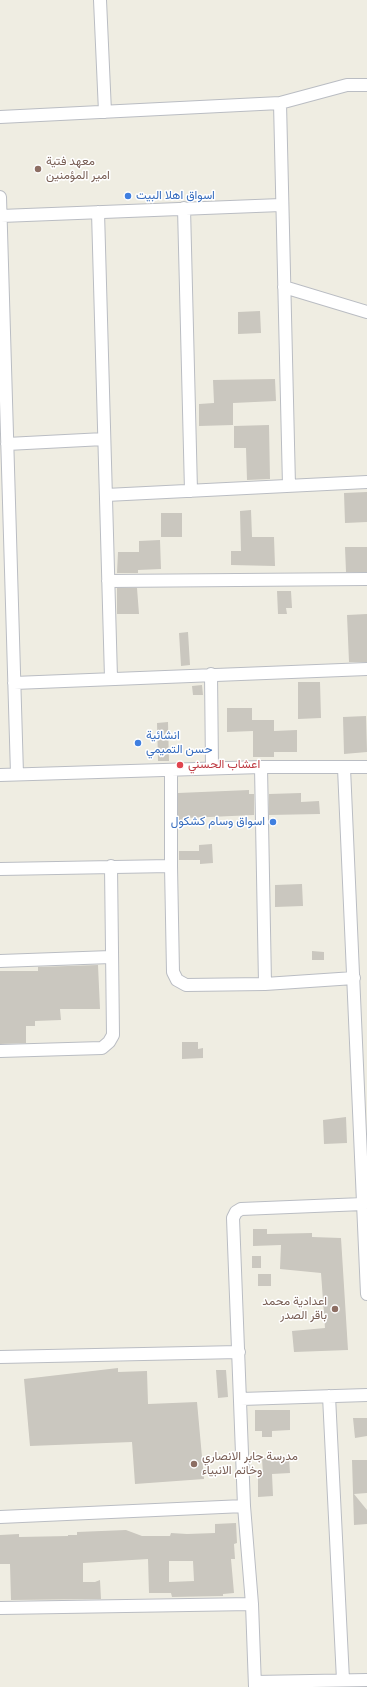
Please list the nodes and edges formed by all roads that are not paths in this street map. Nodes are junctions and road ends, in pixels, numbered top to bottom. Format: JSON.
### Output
{"nodes":[{"id":1,"x":100,"y":0,"type":"edge"},
{"id":2,"x":367,"y":85,"type":"edge"},
{"id":3,"x":280,"y":103,"type":"junction"},
{"id":4,"x":105,"y":112,"type":"junction"},
{"id":5,"x":0,"y":117,"type":"edge"},
{"id":6,"x":0,"y":197,"type":"edge"},
{"id":7,"x":281,"y":205,"type":"junction"},
{"id":8,"x":184,"y":208,"type":"junction"},
{"id":9,"x":98,"y":212,"type":"junction"},
{"id":10,"x":1,"y":216,"type":"edge"},
{"id":11,"x":284,"y":287,"type":"junction"},
{"id":12,"x":367,"y":312,"type":"edge"},
{"id":13,"x":3,"y":407,"type":"edge"},
{"id":14,"x":104,"y":439,"type":"junction"},
{"id":15,"x":7,"y":444,"type":"junction"},
{"id":16,"x":367,"y":482,"type":"edge"},
{"id":17,"x":289,"y":486,"type":"junction"},
{"id":18,"x":191,"y":491,"type":"junction"},
{"id":19,"x":106,"y":496,"type":"junction"},
{"id":20,"x":4,"y":497,"type":"edge"},
{"id":21,"x":367,"y":579,"type":"edge"},
{"id":22,"x":108,"y":582,"type":"junction"},
{"id":23,"x":367,"y":669,"type":"edge"},
{"id":24,"x":211,"y":674,"type":"junction"},
{"id":25,"x":111,"y":678,"type":"junction"},
{"id":26,"x":14,"y":682,"type":"junction"},
{"id":27,"x":261,"y":767,"type":"junction"},
{"id":28,"x":367,"y":767,"type":"edge"},
{"id":29,"x":212,"y":768,"type":"junction"},
{"id":30,"x":344,"y":768,"type":"junction"},
{"id":31,"x":171,"y":770,"type":"junction"},
{"id":32,"x":17,"y":774,"type":"junction"},
{"id":33,"x":0,"y":775,"type":"edge"},
{"id":34,"x":110,"y":866,"type":"junction"},
{"id":35,"x":170,"y":866,"type":"junction"},
{"id":36,"x":0,"y":869,"type":"edge"},
{"id":37,"x":111,"y":957,"type":"junction"},
{"id":38,"x":0,"y":961,"type":"edge"},
{"id":39,"x":354,"y":978,"type":"junction"},
{"id":40,"x":265,"y":984,"type":"junction"},
{"id":41,"x":0,"y":1051,"type":"edge"},
{"id":42,"x":364,"y":1125,"type":"edge"},
{"id":43,"x":365,"y":1211,"type":"edge"},
{"id":44,"x":367,"y":1294,"type":"edge"},
{"id":45,"x":239,"y":1352,"type":"junction"},
{"id":46,"x":0,"y":1357,"type":"edge"},
{"id":47,"x":367,"y":1395,"type":"edge"},
{"id":48,"x":329,"y":1396,"type":"junction"},
{"id":49,"x":241,"y":1399,"type":"junction"},
{"id":50,"x":244,"y":1506,"type":"junction"},
{"id":51,"x":0,"y":1517,"type":"edge"},
{"id":52,"x":252,"y":1604,"type":"junction"},
{"id":53,"x":0,"y":1608,"type":"edge"},
{"id":54,"x":343,"y":1680,"type":"junction"},
{"id":55,"x":367,"y":1680,"type":"edge"},
{"id":56,"x":255,"y":1685,"type":"edge"}],
"edges":[{"from":1,"to":4,"type":"street"},
{"from":2,"to":3,"type":"street"},
{"from":3,"to":4,"type":"street"},
{"from":3,"to":7,"type":"street"},
{"from":4,"to":5,"type":"street"},
{"from":6,"to":10,"type":"street"},
{"from":7,"to":8,"type":"street"},
{"from":7,"to":11,"type":"street"},
{"from":8,"to":9,"type":"street"},
{"from":8,"to":18,"type":"street"},
{"from":9,"to":10,"type":"street"},
{"from":9,"to":14,"type":"street"},
{"from":10,"to":13,"type":"street"},
{"from":11,"to":12,"type":"street"},
{"from":11,"to":17,"type":"street"},
{"from":13,"to":15,"type":"street"},
{"from":14,"to":15,"type":"street"},
{"from":14,"to":19,"type":"street"},
{"from":15,"to":20,"type":"street"},
{"from":16,"to":17,"type":"street"},
{"from":17,"to":18,"type":"street"},
{"from":18,"to":19,"type":"street"},
{"from":19,"to":22,"type":"street"},
{"from":20,"to":26,"type":"street"},
{"from":21,"to":22,"type":"street"},
{"from":22,"to":25,"type":"street"},
{"from":23,"to":24,"type":"street"},
{"from":24,"to":25,"type":"street"},
{"from":24,"to":29,"type":"street"},
{"from":25,"to":26,"type":"street"},
{"from":26,"to":32,"type":"street"},
{"from":27,"to":29,"type":"street"},
{"from":27,"to":30,"type":"street"},
{"from":27,"to":40,"type":"street"},
{"from":28,"to":30,"type":"street"},
{"from":29,"to":31,"type":"street"},
{"from":30,"to":39,"type":"street"},
{"from":31,"to":32,"type":"street"},
{"from":31,"to":35,"type":"street"},
{"from":32,"to":33,"type":"street"},
{"from":34,"to":35,"type":"street"},
{"from":34,"to":36,"type":"street"},
{"from":34,"to":37,"type":"street"},
{"from":35,"to":40,"type":"street"},
{"from":37,"to":38,"type":"street"},
{"from":37,"to":41,"type":"street"},
{"from":39,"to":40,"type":"street"},
{"from":39,"to":42,"type":"street"},
{"from":42,"to":43,"type":"street"},
{"from":43,"to":44,"type":"street"},
{"from":43,"to":45,"type":"street"},
{"from":45,"to":46,"type":"street"},
{"from":45,"to":49,"type":"street"},
{"from":47,"to":48,"type":"street"},
{"from":48,"to":49,"type":"street"},
{"from":48,"to":54,"type":"street"},
{"from":49,"to":50,"type":"street"},
{"from":50,"to":51,"type":"street"},
{"from":50,"to":52,"type":"street"},
{"from":52,"to":53,"type":"street"},
{"from":52,"to":56,"type":"street"},
{"from":54,"to":55,"type":"street"},
{"from":54,"to":56,"type":"street"}]}
